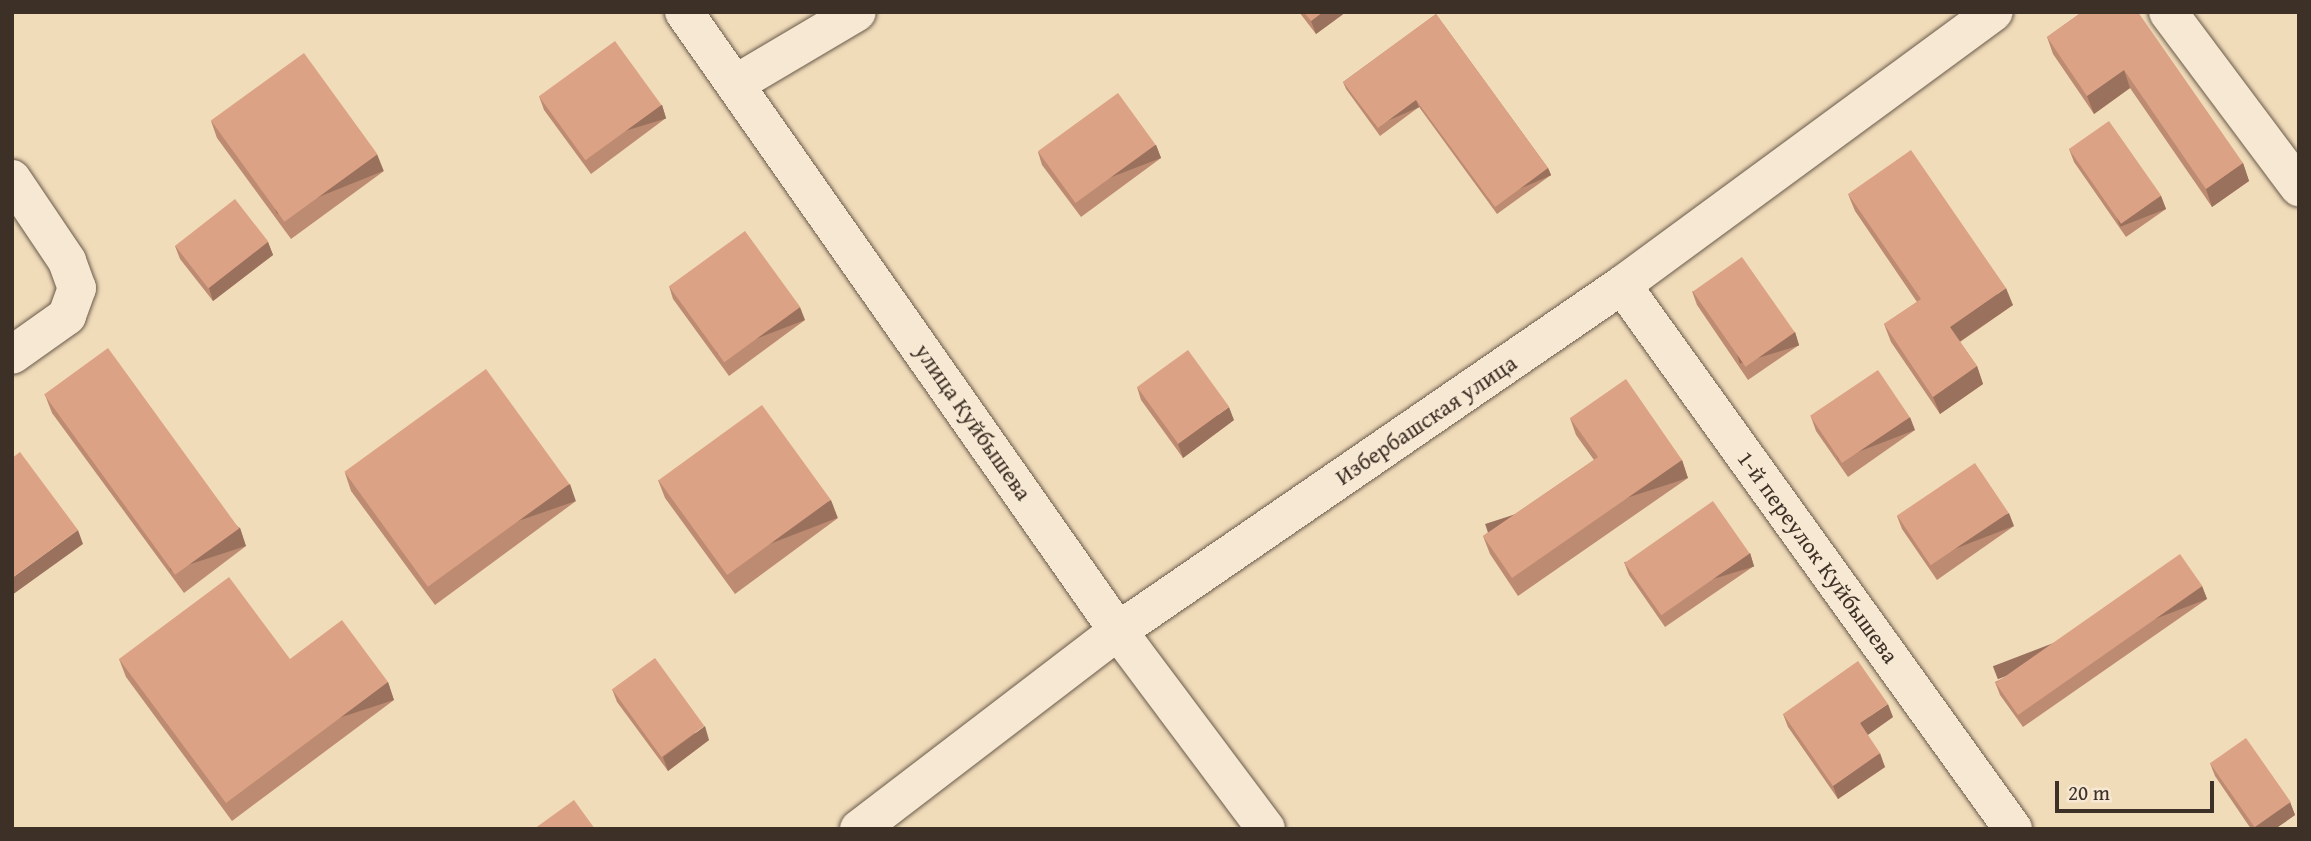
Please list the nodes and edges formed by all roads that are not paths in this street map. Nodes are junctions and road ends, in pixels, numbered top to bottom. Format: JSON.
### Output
{"nodes":[{"id":1,"x":684,"y":12,"type":"edge"},
{"id":2,"x":856,"y":12,"type":"edge"},
{"id":3,"x":1994,"y":12,"type":"edge"},
{"id":4,"x":2168,"y":12,"type":"edge"},
{"id":5,"x":737,"y":83,"type":"junction"},
{"id":6,"x":12,"y":179,"type":"edge"},
{"id":7,"x":2299,"y":187,"type":"edge"},
{"id":8,"x":1622,"y":285,"type":"junction"},
{"id":9,"x":12,"y":355,"type":"edge"},
{"id":10,"x":1118,"y":631,"type":"junction"},
{"id":11,"x":859,"y":829,"type":"edge"},
{"id":12,"x":1266,"y":829,"type":"edge"},
{"id":13,"x":2013,"y":829,"type":"edge"}],
"edges":[{"from":1,"to":5,"type":"street","name":"улица Куйбышева"},
{"from":2,"to":5,"type":"street"},
{"from":3,"to":8,"type":"street","name":"Избербашская улица"},
{"from":4,"to":7,"type":"street"},
{"from":5,"to":10,"type":"street","name":"улица Куйбышева"},
{"from":6,"to":9,"type":"street"},
{"from":8,"to":10,"type":"street","name":"Избербашская улица"},
{"from":8,"to":13,"type":"street","name":"1-й переулок Куйбышева"},
{"from":10,"to":11,"type":"street","name":"Избербашская улица"},
{"from":10,"to":12,"type":"street","name":"улица Куйбышева"}]}
